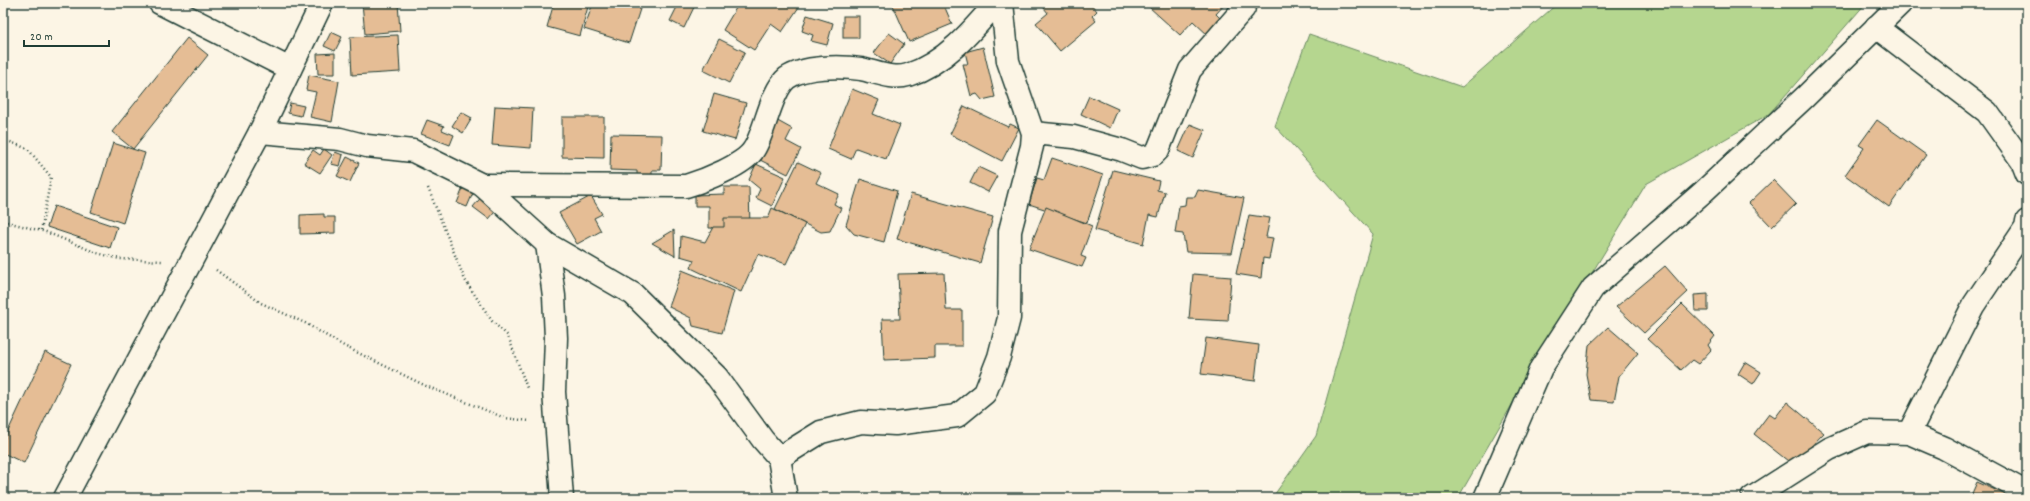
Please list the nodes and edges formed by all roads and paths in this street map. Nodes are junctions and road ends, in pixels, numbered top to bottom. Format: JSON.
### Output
{"nodes":[{"id":1,"x":160,"y":3,"type":"edge"},
{"id":2,"x":322,"y":3,"type":"edge"},
{"id":3,"x":996,"y":3,"type":"edge"},
{"id":4,"x":1002,"y":3,"type":"edge"},
{"id":5,"x":1901,"y":3,"type":"edge"},
{"id":6,"x":1244,"y":8,"type":"dead end"},
{"id":7,"x":1876,"y":27,"type":"junction"},
{"id":8,"x":290,"y":69,"type":"junction"},
{"id":9,"x":260,"y":132,"type":"junction"},
{"id":10,"x":1033,"y":133,"type":"junction"},
{"id":11,"x":3,"y":139,"type":"edge"},
{"id":12,"x":2027,"y":174,"type":"edge"},
{"id":13,"x":482,"y":185,"type":"junction"},
{"id":14,"x":427,"y":187,"type":"dead end"},
{"id":15,"x":3,"y":221,"type":"edge"},
{"id":16,"x":2027,"y":221,"type":"edge"},
{"id":17,"x":41,"y":231,"type":"junction"},
{"id":18,"x":547,"y":244,"type":"junction"},
{"id":19,"x":197,"y":254,"type":"junction"},
{"id":20,"x":529,"y":393,"type":"dead end"},
{"id":21,"x":556,"y":423,"type":"junction"},
{"id":22,"x":1909,"y":433,"type":"junction"},
{"id":23,"x":779,"y":458,"type":"junction"},
{"id":24,"x":2027,"y":493,"type":"edge"},
{"id":25,"x":65,"y":498,"type":"edge"},
{"id":26,"x":562,"y":498,"type":"edge"},
{"id":27,"x":786,"y":498,"type":"edge"},
{"id":28,"x":1485,"y":498,"type":"edge"},
{"id":29,"x":1752,"y":498,"type":"edge"}],
"edges":[{"from":1,"to":8,"type":"street"},
{"from":2,"to":8,"type":"street"},
{"from":3,"to":13,"type":"street"},
{"from":4,"to":10,"type":"street"},
{"from":5,"to":7,"type":"street"},
{"from":6,"to":10,"type":"street"},
{"from":7,"to":12,"type":"street"},
{"from":7,"to":28,"type":"street"},
{"from":8,"to":9,"type":"street"},
{"from":9,"to":13,"type":"street"},
{"from":9,"to":19,"type":"street"},
{"from":10,"to":23,"type":"street"},
{"from":11,"to":17,"type":"path"},
{"from":13,"to":18,"type":"street"},
{"from":14,"to":20,"type":"path"},
{"from":15,"to":17,"type":"path"},
{"from":16,"to":22,"type":"street"},
{"from":17,"to":19,"type":"path"},
{"from":18,"to":21,"type":"street"},
{"from":18,"to":23,"type":"street"},
{"from":19,"to":21,"type":"path"},
{"from":19,"to":25,"type":"street"},
{"from":21,"to":26,"type":"street"},
{"from":22,"to":24,"type":"street"},
{"from":22,"to":29,"type":"street"},
{"from":23,"to":27,"type":"street"}]}
